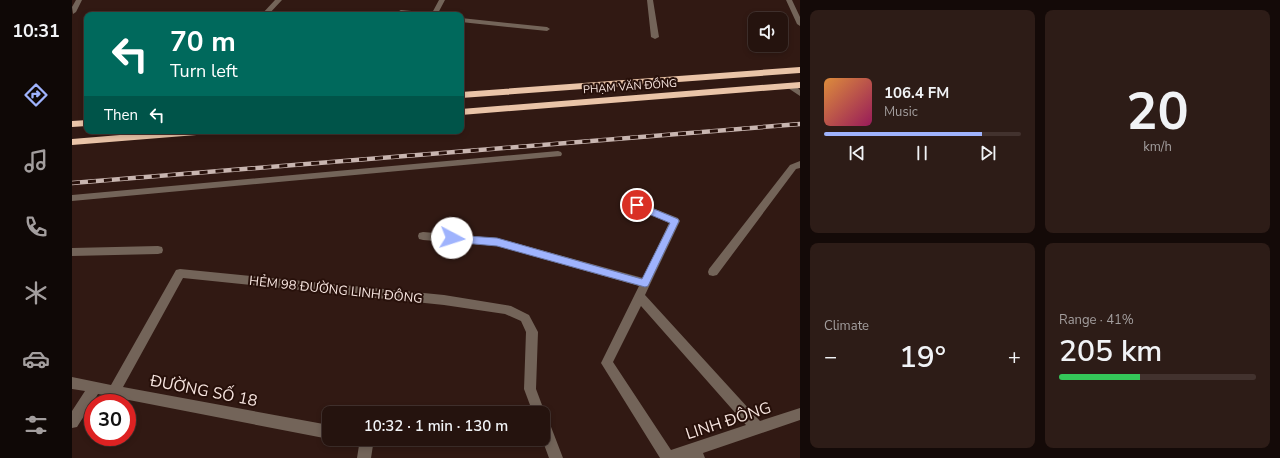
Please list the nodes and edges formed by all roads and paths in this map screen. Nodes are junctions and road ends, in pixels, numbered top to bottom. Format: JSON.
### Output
{"nodes":[{"id":1,"x":80,"y":0,"type":"edge"},
{"id":2,"x":279,"y":0,"type":"edge"},
{"id":3,"x":442,"y":0,"type":"edge"},
{"id":4,"x":650,"y":0,"type":"edge"},
{"id":5,"x":790,"y":0,"type":"edge"},
{"id":6,"x":73,"y":12,"type":"dead end"},
{"id":7,"x":267,"y":12,"type":"edge"},
{"id":8,"x":434,"y":12,"type":"edge"},
{"id":9,"x":464,"y":20,"type":"edge"},
{"id":10,"x":800,"y":24,"type":"edge"},
{"id":11,"x":547,"y":29,"type":"dead end"},
{"id":12,"x":655,"y":37,"type":"dead end"},
{"id":13,"x":800,"y":70,"type":"edge"},
{"id":14,"x":796,"y":86,"type":"edge"},
{"id":15,"x":800,"y":94,"type":"edge"},
{"id":16,"x":464,"y":95,"type":"edge"},
{"id":17,"x":464,"y":112,"type":"edge"},
{"id":18,"x":84,"y":123,"type":"edge"},
{"id":19,"x":72,"y":124,"type":"edge"},
{"id":20,"x":172,"y":134,"type":"edge"},
{"id":21,"x":72,"y":142,"type":"edge"},
{"id":22,"x":558,"y":154,"type":"dead end"},
{"id":23,"x":800,"y":164,"type":"edge"},
{"id":24,"x":72,"y":198,"type":"edge"},
{"id":25,"x":625,"y":200,"type":"dead end"},
{"id":26,"x":423,"y":236,"type":"dead end"},
{"id":27,"x":158,"y":250,"type":"dead end"},
{"id":28,"x":72,"y":252,"type":"edge"},
{"id":29,"x":713,"y":272,"type":"dead end"},
{"id":30,"x":645,"y":283,"type":"junction"},
{"id":31,"x":640,"y":297,"type":"junction"},
{"id":32,"x":72,"y":383,"type":"edge"},
{"id":33,"x":95,"y":388,"type":"junction"},
{"id":34,"x":115,"y":390,"type":"junction"},
{"id":35,"x":536,"y":406,"type":"edge"},
{"id":36,"x":800,"y":414,"type":"edge"},
{"id":37,"x":72,"y":422,"type":"edge"},
{"id":38,"x":757,"y":428,"type":"junction"},
{"id":39,"x":322,"y":431,"type":"edge"},
{"id":40,"x":550,"y":442,"type":"edge"},
{"id":41,"x":366,"y":446,"type":"edge"},
{"id":42,"x":694,"y":454,"type":"edge"},
{"id":43,"x":364,"y":458,"type":"edge"},
{"id":44,"x":556,"y":458,"type":"edge"},
{"id":45,"x":668,"y":458,"type":"edge"}],
"edges":[{"from":1,"to":6,"type":"street"},
{"from":2,"to":7,"type":"street"},
{"from":3,"to":8,"type":"street"},
{"from":4,"to":12,"type":"street"},
{"from":5,"to":10,"type":"street"},
{"from":9,"to":11,"type":"street"},
{"from":13,"to":16,"type":"highway","name":"PHẠM VĂN ĐỒNG"},
{"from":14,"to":15,"type":"street"},
{"from":14,"to":17,"type":"highway","name":"PHẠM VĂN ĐỒNG"},
{"from":18,"to":19,"type":"highway"},
{"from":20,"to":21,"type":"highway"},
{"from":22,"to":24,"type":"street"},
{"from":23,"to":29,"type":"street"},
{"from":25,"to":30,"type":"street"},
{"from":26,"to":30,"type":"street"},
{"from":27,"to":28,"type":"street"},
{"from":30,"to":31,"type":"street"},
{"from":31,"to":38,"type":"street"},
{"from":31,"to":45,"type":"street"},
{"from":32,"to":33,"type":"street","name":"ĐƯỜNG SỐ 18"},
{"from":33,"to":34,"type":"street","name":"ĐƯỜNG SỐ 18"},
{"from":33,"to":37,"type":"street"},
{"from":34,"to":35,"type":"street","name":"HẺM 98 ĐƯỜNG LINH ĐÔNG"},
{"from":34,"to":39,"type":"street","name":"ĐƯỜNG SỐ 18"},
{"from":36,"to":38,"type":"street","name":"LINH ĐÔNG"},
{"from":38,"to":42,"type":"street","name":"LINH ĐÔNG"},
{"from":40,"to":44,"type":"street"},
{"from":41,"to":43,"type":"street"},
{"from":42,"to":45,"type":"street","name":"LINH ĐÔNG"}]}
